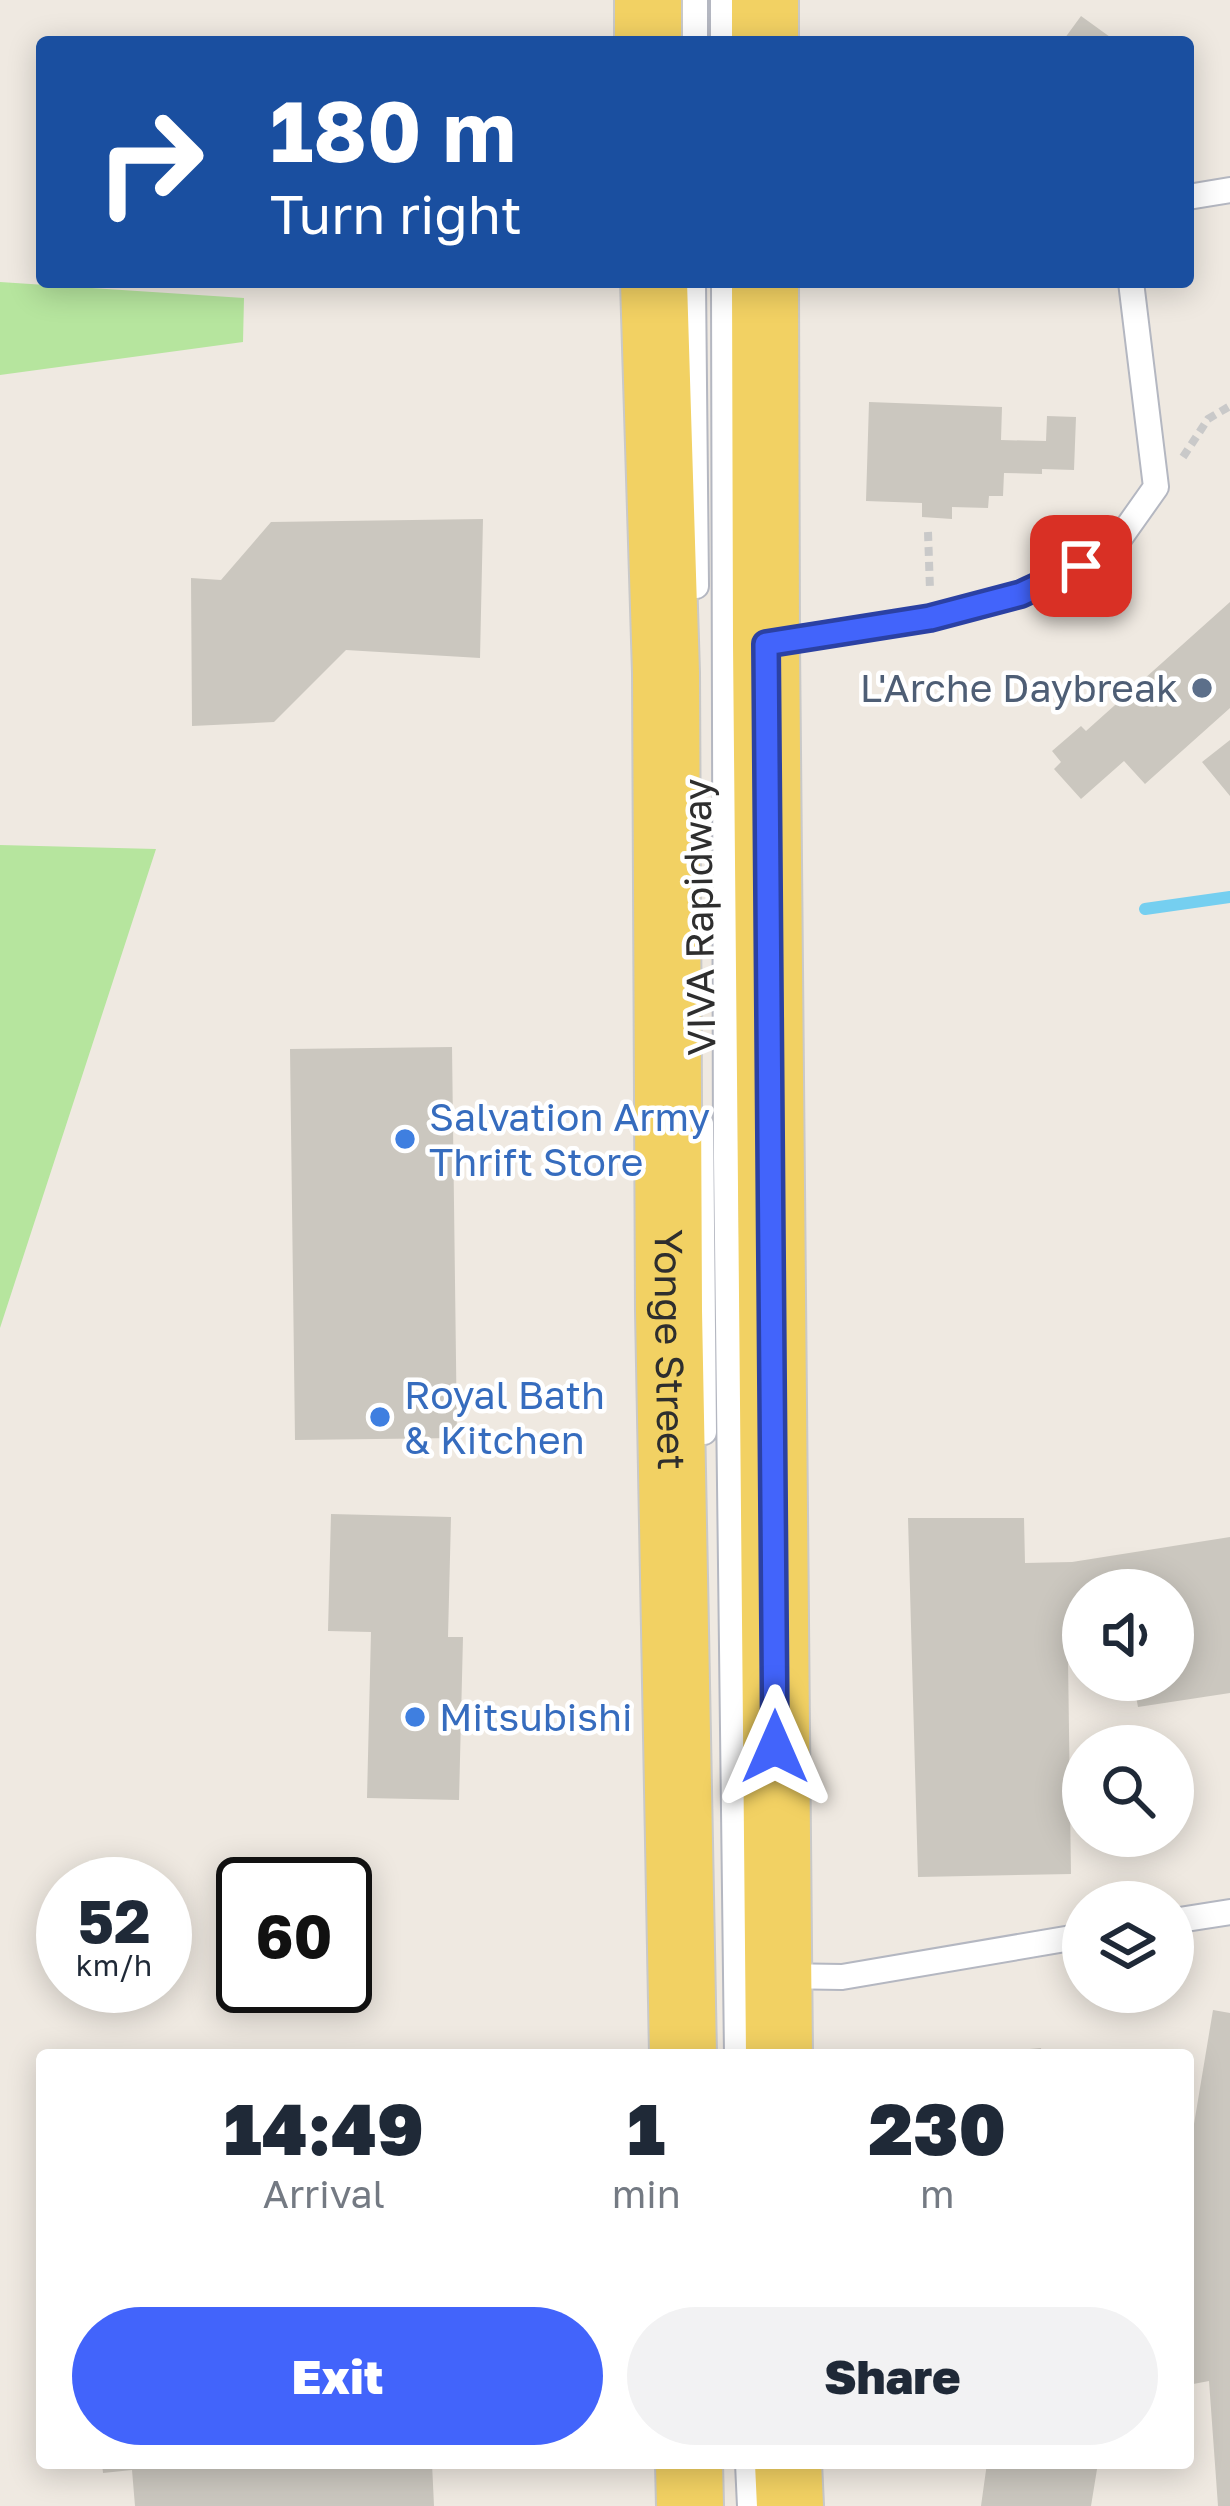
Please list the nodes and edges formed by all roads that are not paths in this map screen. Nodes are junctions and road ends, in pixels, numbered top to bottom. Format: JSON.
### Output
{"nodes":[{"id":1,"x":648,"y":0,"type":"edge"},
{"id":2,"x":695,"y":0,"type":"edge"},
{"id":3,"x":723,"y":0,"type":"edge"},
{"id":4,"x":765,"y":0,"type":"edge"},
{"id":5,"x":648,"y":36,"type":"edge"},
{"id":6,"x":695,"y":36,"type":"edge"},
{"id":7,"x":723,"y":36,"type":"edge"},
{"id":8,"x":765,"y":36,"type":"edge"},
{"id":9,"x":1230,"y":190,"type":"edge"},
{"id":10,"x":1194,"y":195,"type":"edge"},
{"id":11,"x":654,"y":288,"type":"edge"},
{"id":12,"x":694,"y":288,"type":"edge"},
{"id":13,"x":724,"y":288,"type":"edge"},
{"id":14,"x":765,"y":288,"type":"edge"},
{"id":15,"x":1132,"y":288,"type":"edge"},
{"id":16,"x":696,"y":608,"type":"dead end"},
{"id":17,"x":766,"y":644,"type":"junction"},
{"id":18,"x":701,"y":1106,"type":"dead end"},
{"id":19,"x":704,"y":1462,"type":"dead end"},
{"id":20,"x":1230,"y":1912,"type":"edge"},
{"id":21,"x":1194,"y":1918,"type":"edge"},
{"id":22,"x":1062,"y":1939,"type":"edge"},
{"id":23,"x":777,"y":1976,"type":"junction"},
{"id":24,"x":683,"y":2049,"type":"edge"},
{"id":25,"x":736,"y":2049,"type":"edge"},
{"id":26,"x":778,"y":2049,"type":"edge"},
{"id":27,"x":689,"y":2469,"type":"edge"},
{"id":28,"x":748,"y":2469,"type":"edge"},
{"id":29,"x":788,"y":2469,"type":"edge"},
{"id":30,"x":690,"y":2506,"type":"edge"},
{"id":31,"x":750,"y":2506,"type":"edge"},
{"id":32,"x":790,"y":2506,"type":"edge"}],
"edges":[{"from":1,"to":5,"type":"main road"},
{"from":2,"to":6,"type":"lane"},
{"from":3,"to":7,"type":"lane"},
{"from":4,"to":8,"type":"main road"},
{"from":9,"to":10,"type":"lane"},
{"from":11,"to":24,"type":"main road","name":"Yonge Street"},
{"from":12,"to":16,"type":"lane"},
{"from":13,"to":25,"type":"lane","name":"VIVA Rapidway"},
{"from":14,"to":17,"type":"main road"},
{"from":15,"to":17,"type":"lane"},
{"from":17,"to":23,"type":"main road"},
{"from":18,"to":19,"type":"lane","name":"VIVA Rapidway"},
{"from":20,"to":21,"type":"lane"},
{"from":22,"to":23,"type":"lane"},
{"from":23,"to":26,"type":"main road"},
{"from":27,"to":30,"type":"main road"},
{"from":28,"to":31,"type":"lane"},
{"from":29,"to":32,"type":"main road"}]}
